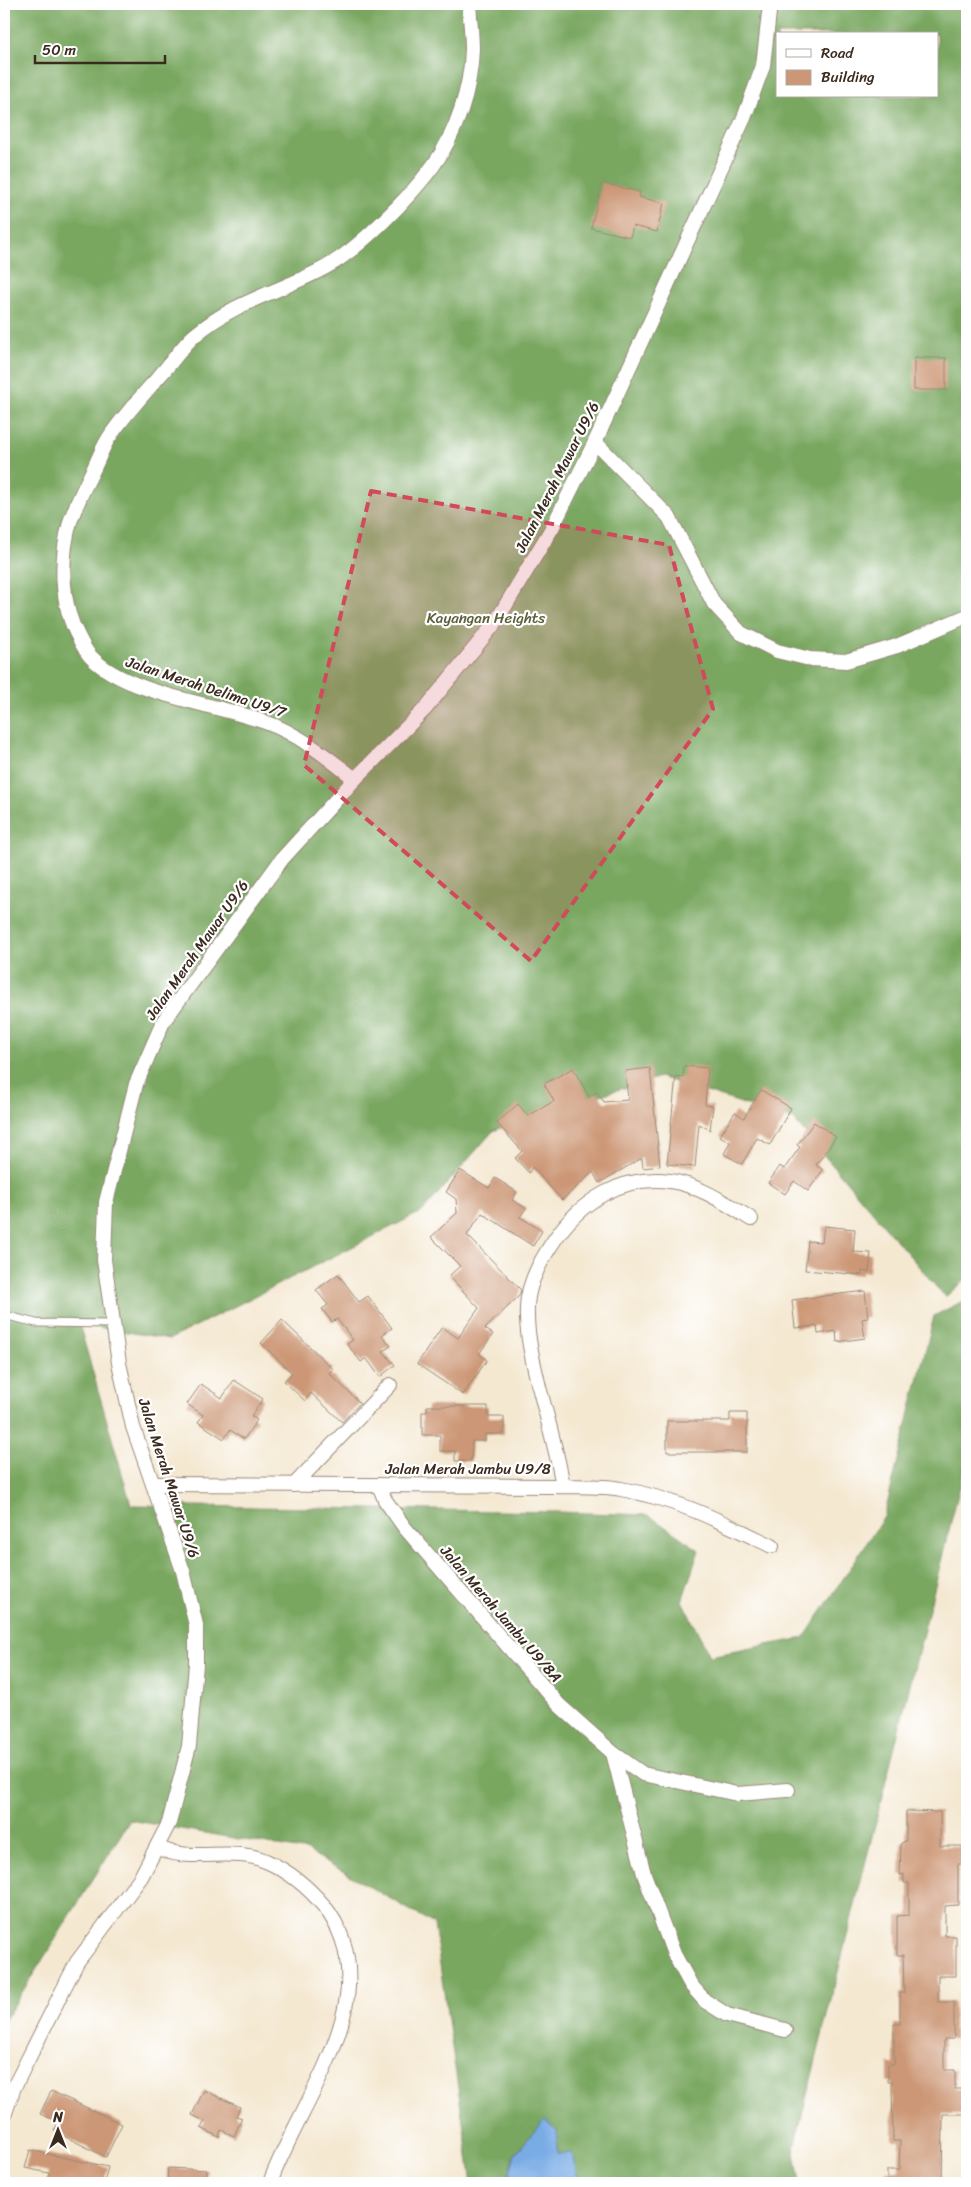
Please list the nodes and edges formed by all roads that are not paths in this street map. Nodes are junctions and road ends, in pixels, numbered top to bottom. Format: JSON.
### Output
{"nodes":[{"id":1,"x":469,"y":4,"type":"edge"},
{"id":2,"x":770,"y":4,"type":"edge"},
{"id":3,"x":595,"y":442,"type":"junction"},
{"id":4,"x":967,"y":616,"type":"edge"},
{"id":5,"x":355,"y":779,"type":"junction"},
{"id":6,"x":751,"y":1219,"type":"dead end"},
{"id":7,"x":4,"y":1316,"type":"edge"},
{"id":8,"x":113,"y":1324,"type":"junction"},
{"id":9,"x":390,"y":1385,"type":"dead end"},
{"id":10,"x":153,"y":1484,"type":"junction"},
{"id":11,"x":294,"y":1485,"type":"junction"},
{"id":12,"x":379,"y":1485,"type":"junction"},
{"id":13,"x":563,"y":1486,"type":"junction"},
{"id":14,"x":772,"y":1546,"type":"dead end"},
{"id":15,"x":613,"y":1753,"type":"junction"},
{"id":16,"x":788,"y":1790,"type":"dead end"},
{"id":17,"x":157,"y":1847,"type":"junction"},
{"id":18,"x":785,"y":2030,"type":"dead end"},
{"id":19,"x":4,"y":2116,"type":"edge"},
{"id":20,"x":270,"y":2183,"type":"edge"}],
"edges":[{"from":1,"to":5,"type":"street","name":"Jalan Merah Delima U9/7"},
{"from":2,"to":3,"type":"street","name":"Jalan Merah Mawar U9/6"},
{"from":3,"to":4,"type":"street"},
{"from":3,"to":5,"type":"street","name":"Jalan Merah Mawar U9/6"},
{"from":5,"to":8,"type":"street","name":"Jalan Merah Mawar U9/6"},
{"from":6,"to":13,"type":"street"},
{"from":7,"to":8,"type":"lane"},
{"from":8,"to":10,"type":"street","name":"Jalan Merah Mawar U9/6"},
{"from":9,"to":11,"type":"street"},
{"from":10,"to":11,"type":"street","name":"Jalan Merah Jambu U9/8"},
{"from":10,"to":17,"type":"street","name":"Jalan Merah Mawar U9/6"},
{"from":11,"to":12,"type":"street","name":"Jalan Merah Jambu U9/8"},
{"from":12,"to":13,"type":"street","name":"Jalan Merah Jambu U9/8"},
{"from":12,"to":15,"type":"street","name":"Jalan Merah Jambu U9/8A"},
{"from":13,"to":14,"type":"street","name":"Jalan Merah Jambu U9/8"},
{"from":15,"to":16,"type":"street","name":"Jalan Merah Jambu U9/8A"},
{"from":15,"to":18,"type":"street"},
{"from":17,"to":19,"type":"street","name":"Jalan Merah Mawar U9/6"},
{"from":17,"to":20,"type":"street"}]}
